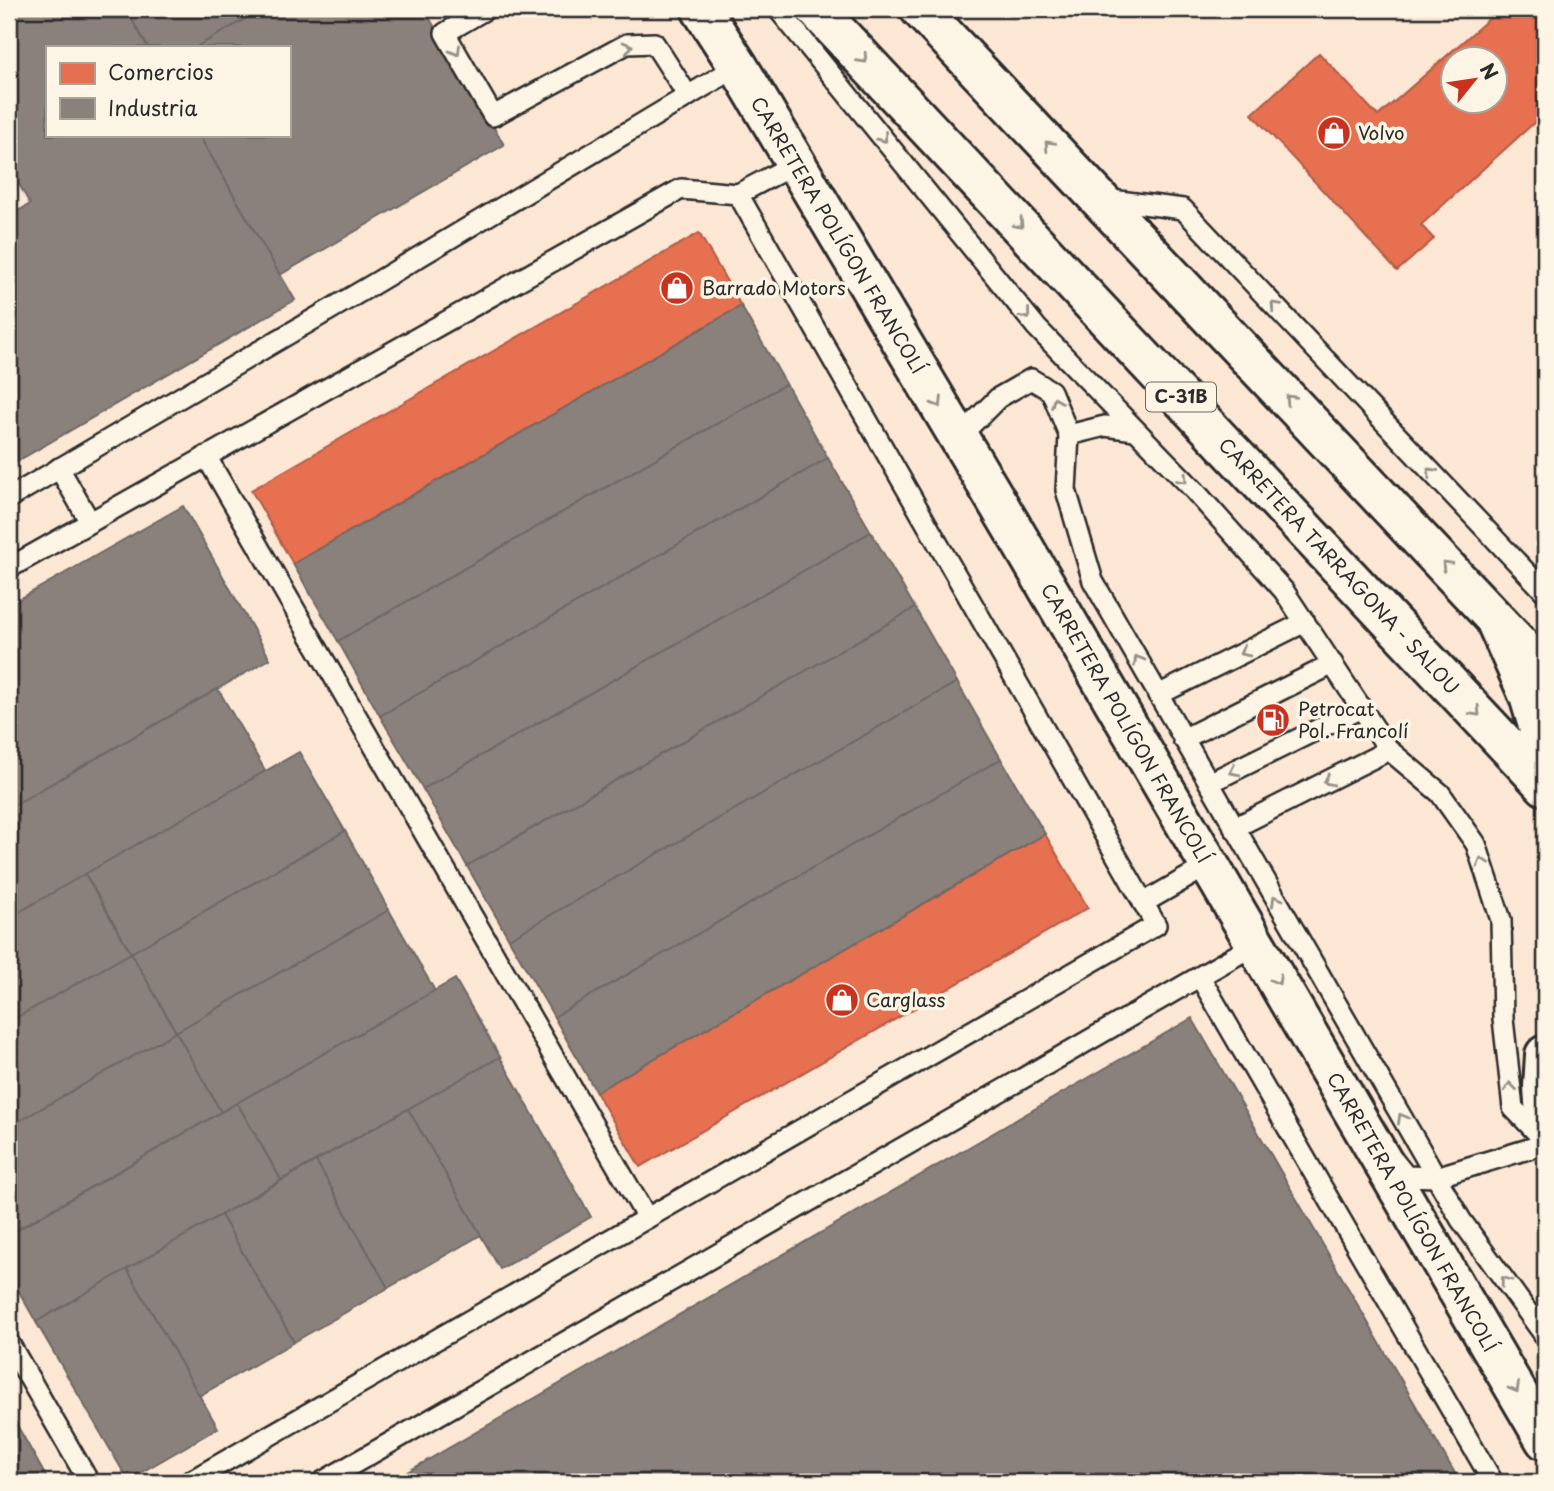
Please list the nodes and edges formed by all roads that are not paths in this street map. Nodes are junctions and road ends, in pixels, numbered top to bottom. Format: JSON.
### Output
{"nodes":[{"id":1,"x":486,"y":9,"type":"edge"},
{"id":2,"x":701,"y":9,"type":"edge"},
{"id":3,"x":778,"y":9,"type":"edge"},
{"id":4,"x":816,"y":9,"type":"edge"},
{"id":5,"x":920,"y":9,"type":"edge"},
{"id":6,"x":738,"y":66,"type":"junction"},
{"id":7,"x":688,"y":96,"type":"junction"},
{"id":8,"x":795,"y":164,"type":"junction"},
{"id":9,"x":738,"y":194,"type":"junction"},
{"id":10,"x":1100,"y":198,"type":"junction"},
{"id":11,"x":1135,"y":430,"type":"junction"},
{"id":12,"x":1069,"y":435,"type":"junction"},
{"id":13,"x":958,"y":437,"type":"junction"},
{"id":14,"x":206,"y":456,"type":"junction"},
{"id":15,"x":59,"y":468,"type":"junction"},
{"id":16,"x":9,"y":498,"type":"edge"},
{"id":17,"x":90,"y":522,"type":"junction"},
{"id":18,"x":9,"y":568,"type":"edge"},
{"id":19,"x":1545,"y":593,"type":"edge"},
{"id":20,"x":1493,"y":614,"type":"junction"},
{"id":21,"x":1305,"y":622,"type":"junction"},
{"id":22,"x":1333,"y":664,"type":"junction"},
{"id":23,"x":1545,"y":672,"type":"edge"},
{"id":24,"x":1158,"y":695,"type":"junction"},
{"id":25,"x":1361,"y":708,"type":"junction"},
{"id":26,"x":1183,"y":739,"type":"junction"},
{"id":27,"x":1545,"y":749,"type":"edge"},
{"id":28,"x":1389,"y":750,"type":"junction"},
{"id":29,"x":1209,"y":783,"type":"junction"},
{"id":30,"x":1545,"y":786,"type":"edge"},
{"id":31,"x":1234,"y":828,"type":"junction"},
{"id":32,"x":1209,"y":865,"type":"junction"},
{"id":33,"x":1143,"y":903,"type":"junction"},
{"id":34,"x":1256,"y":944,"type":"junction"},
{"id":35,"x":1200,"y":976,"type":"junction"},
{"id":36,"x":1545,"y":1055,"type":"edge"},
{"id":37,"x":1355,"y":1115,"type":"junction"},
{"id":38,"x":1545,"y":1116,"type":"edge"},
{"id":39,"x":1545,"y":1142,"type":"edge"},
{"id":40,"x":1436,"y":1177,"type":"junction"},
{"id":41,"x":647,"y":1218,"type":"junction"},
{"id":42,"x":1545,"y":1336,"type":"edge"},
{"id":43,"x":9,"y":1343,"type":"edge"},
{"id":44,"x":1545,"y":1440,"type":"edge"},
{"id":45,"x":89,"y":1482,"type":"edge"},
{"id":46,"x":189,"y":1482,"type":"edge"},
{"id":47,"x":322,"y":1482,"type":"edge"},
{"id":48,"x":1493,"y":1482,"type":"edge"}],
"edges":[{"from":1,"to":7,"type":"lane","one_way":true},
{"from":2,"to":6,"type":"main road","name":"CARRETERA POLÍGON FRANCOLÍ"},
{"from":3,"to":11,"type":"lane","one_way":true},
{"from":4,"to":30,"type":"main road","name":"CARRETERA TARRAGONA - SALOU","number":"C-31B","one_way":true},
{"from":10,"to":5,"type":"main road","one_way":true},
{"from":6,"to":7,"type":"lane"},
{"from":6,"to":8,"type":"main road","name":"CARRETERA POLÍGON FRANCOLÍ"},
{"from":7,"to":15,"type":"lane"},
{"from":8,"to":9,"type":"lane"},
{"from":8,"to":13,"type":"main road","name":"CARRETERA POLÍGON FRANCOLÍ","one_way":true},
{"from":9,"to":14,"type":"lane"},
{"from":9,"to":33,"type":"lane"},
{"from":19,"to":10,"type":"lane","one_way":true},
{"from":20,"to":10,"type":"main road","one_way":true},
{"from":11,"to":12,"type":"lane"},
{"from":11,"to":21,"type":"lane","one_way":true},
{"from":12,"to":13,"type":"lane","one_way":true},
{"from":24,"to":12,"type":"lane","one_way":true},
{"from":13,"to":32,"type":"main road","name":"CARRETERA POLÍGON FRANCOLÍ"},
{"from":14,"to":17,"type":"lane"},
{"from":14,"to":41,"type":"lane"},
{"from":15,"to":16,"type":"lane"},
{"from":15,"to":17,"type":"lane"},
{"from":17,"to":18,"type":"lane"},
{"from":20,"to":23,"type":"main road"},
{"from":20,"to":27,"type":"main road"},
{"from":21,"to":22,"type":"lane"},
{"from":21,"to":24,"type":"lane","one_way":true},
{"from":22,"to":25,"type":"lane"},
{"from":22,"to":26,"type":"lane"},
{"from":24,"to":26,"type":"lane"},
{"from":25,"to":28,"type":"lane"},
{"from":25,"to":29,"type":"lane","one_way":true},
{"from":26,"to":29,"type":"lane"},
{"from":28,"to":31,"type":"lane","one_way":true},
{"from":39,"to":28,"type":"lane","one_way":true},
{"from":29,"to":31,"type":"lane"},
{"from":40,"to":31,"type":"lane","one_way":true},
{"from":32,"to":33,"type":"lane"},
{"from":32,"to":34,"type":"main road","name":"CARRETERA POLÍGON FRANCOLÍ"},
{"from":33,"to":41,"type":"lane"},
{"from":34,"to":35,"type":"lane"},
{"from":34,"to":37,"type":"main road","name":"CARRETERA POLÍGON FRANCOLÍ","one_way":true},
{"from":35,"to":47,"type":"lane"},
{"from":35,"to":48,"type":"lane"},
{"from":36,"to":38,"type":"main road"},
{"from":37,"to":40,"type":"lane"},
{"from":37,"to":44,"type":"main road","name":"CARRETERA POLÍGON FRANCOLÍ","one_way":true},
{"from":39,"to":40,"type":"lane"},
{"from":42,"to":40,"type":"lane","one_way":true},
{"from":41,"to":46,"type":"lane"},
{"from":43,"to":45,"type":"lane"}]}
